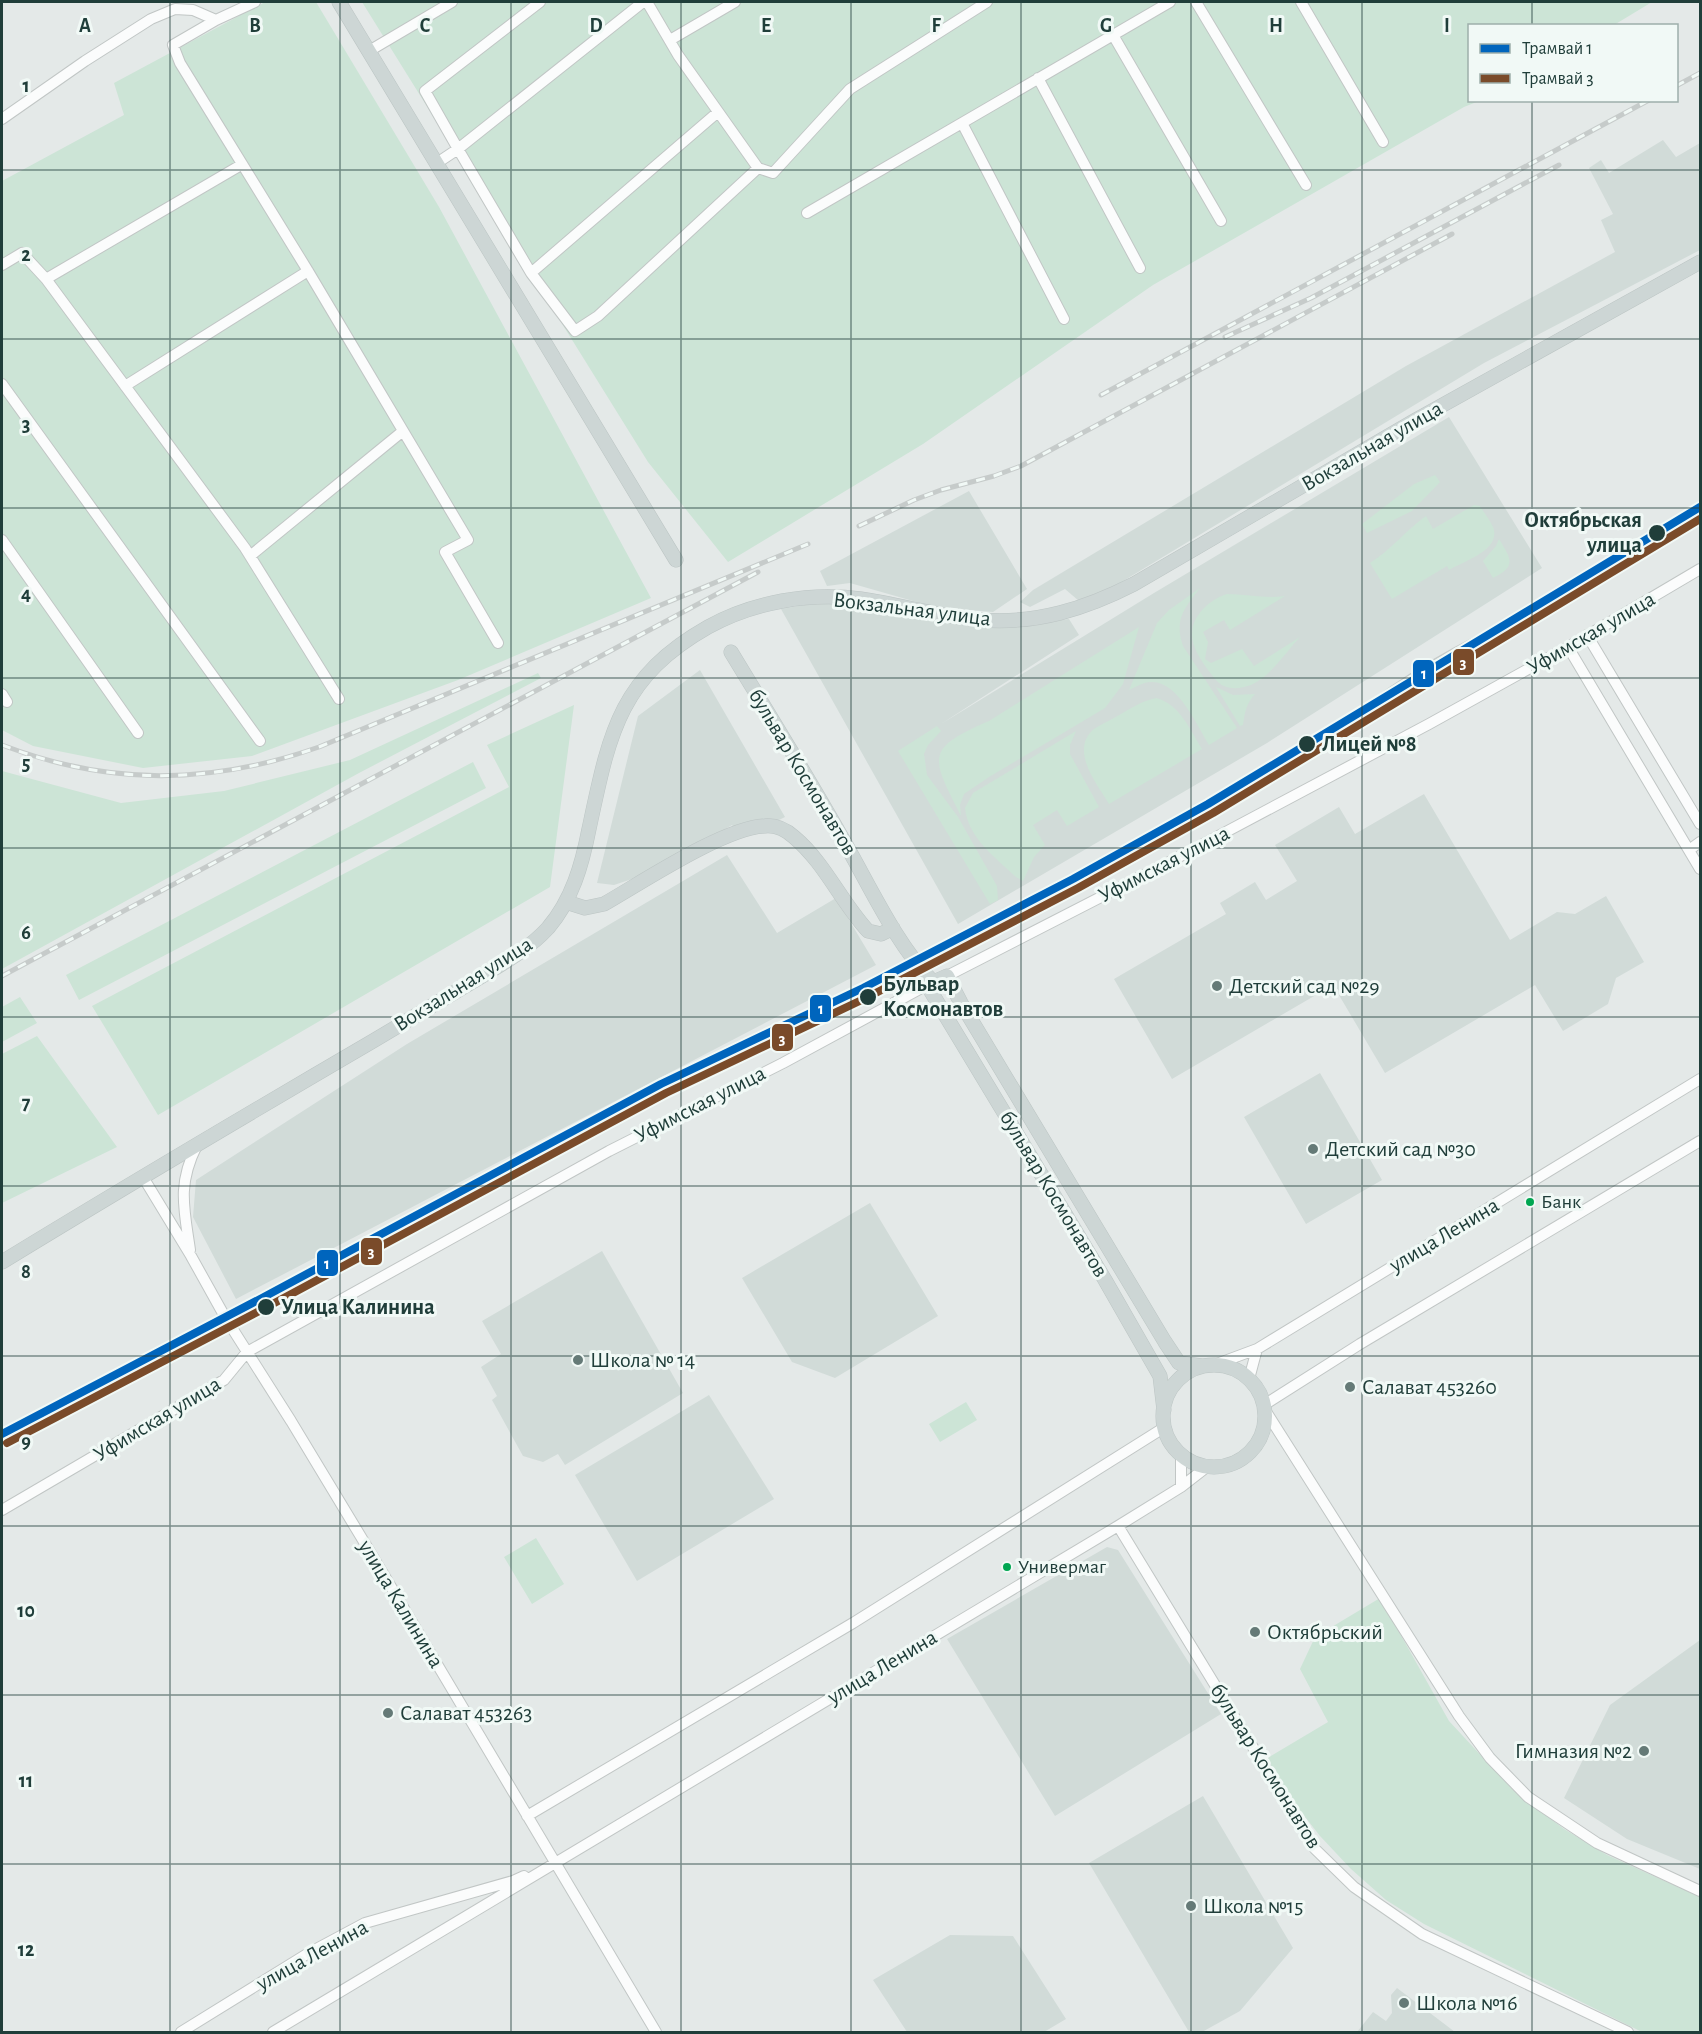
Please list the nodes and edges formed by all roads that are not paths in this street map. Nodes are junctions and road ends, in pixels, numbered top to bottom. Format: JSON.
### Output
{"nodes":[{"id":1,"x":255,"y":2,"type":"edge"},
{"id":2,"x":339,"y":2,"type":"edge"},
{"id":3,"x":452,"y":2,"type":"edge"},
{"id":4,"x":540,"y":2,"type":"edge"},
{"id":5,"x":645,"y":2,"type":"edge"},
{"id":6,"x":735,"y":2,"type":"edge"},
{"id":7,"x":987,"y":2,"type":"edge"},
{"id":8,"x":1170,"y":2,"type":"edge"},
{"id":9,"x":1196,"y":2,"type":"edge"},
{"id":10,"x":1301,"y":2,"type":"edge"},
{"id":11,"x":216,"y":20,"type":"junction"},
{"id":12,"x":1113,"y":35,"type":"junction"},
{"id":13,"x":670,"y":40,"type":"junction"},
{"id":14,"x":369,"y":51,"type":"junction"},
{"id":15,"x":1038,"y":78,"type":"junction"},
{"id":16,"x":718,"y":112,"type":"junction"},
{"id":17,"x":2,"y":119,"type":"edge"},
{"id":18,"x":962,"y":123,"type":"junction"},
{"id":19,"x":1383,"y":142,"type":"dead end"},
{"id":20,"x":458,"y":148,"type":"junction"},
{"id":21,"x":437,"y":163,"type":"junction"},
{"id":22,"x":241,"y":165,"type":"junction"},
{"id":23,"x":758,"y":168,"type":"junction"},
{"id":24,"x":1306,"y":185,"type":"dead end"},
{"id":25,"x":807,"y":213,"type":"dead end"},
{"id":26,"x":1221,"y":221,"type":"dead end"},
{"id":27,"x":1701,"y":262,"type":"edge"},
{"id":28,"x":2,"y":265,"type":"edge"},
{"id":29,"x":1140,"y":268,"type":"dead end"},
{"id":30,"x":308,"y":271,"type":"junction"},
{"id":31,"x":531,"y":273,"type":"junction"},
{"id":32,"x":46,"y":279,"type":"junction"},
{"id":33,"x":1064,"y":319,"type":"dead end"},
{"id":34,"x":2,"y":384,"type":"edge"},
{"id":35,"x":125,"y":386,"type":"junction"},
{"id":36,"x":403,"y":431,"type":"junction"},
{"id":37,"x":2,"y":540,"type":"edge"},
{"id":38,"x":250,"y":555,"type":"junction"},
{"id":39,"x":676,"y":560,"type":"dead end"},
{"id":40,"x":1701,"y":569,"type":"edge"},
{"id":41,"x":1587,"y":635,"type":"junction"},
{"id":42,"x":498,"y":643,"type":"dead end"},
{"id":43,"x":1568,"y":647,"type":"junction"},
{"id":44,"x":731,"y":652,"type":"dead end"},
{"id":45,"x":339,"y":699,"type":"dead end"},
{"id":46,"x":138,"y":733,"type":"dead end"},
{"id":47,"x":260,"y":741,"type":"dead end"},
{"id":48,"x":1701,"y":824,"type":"edge"},
{"id":49,"x":1701,"y":842,"type":"edge"},
{"id":50,"x":1689,"y":850,"type":"junction"},
{"id":51,"x":1701,"y":869,"type":"edge"},
{"id":52,"x":566,"y":902,"type":"junction"},
{"id":53,"x":894,"y":928,"type":"junction"},
{"id":54,"x":947,"y":976,"type":"junction"},
{"id":55,"x":930,"y":984,"type":"junction"},
{"id":56,"x":1701,"y":1079,"type":"edge"},
{"id":57,"x":1701,"y":1141,"type":"edge"},
{"id":58,"x":197,"y":1145,"type":"junction"},
{"id":59,"x":143,"y":1177,"type":"junction"},
{"id":60,"x":191,"y":1256,"type":"junction"},
{"id":61,"x":2,"y":1262,"type":"edge"},
{"id":62,"x":1257,"y":1350,"type":"junction"},
{"id":63,"x":247,"y":1352,"type":"junction"},
{"id":64,"x":1208,"y":1365,"type":"junction"},
{"id":65,"x":1249,"y":1379,"type":"junction"},
{"id":66,"x":1265,"y":1407,"type":"junction"},
{"id":67,"x":1164,"y":1410,"type":"junction"},
{"id":68,"x":1165,"y":1427,"type":"junction"},
{"id":69,"x":1181,"y":1454,"type":"junction"},
{"id":70,"x":1208,"y":1467,"type":"junction"},
{"id":71,"x":1180,"y":1487,"type":"junction"},
{"id":72,"x":2,"y":1510,"type":"edge"},
{"id":73,"x":1118,"y":1526,"type":"junction"},
{"id":74,"x":527,"y":1816,"type":"junction"},
{"id":75,"x":555,"y":1863,"type":"junction"},
{"id":76,"x":1701,"y":1892,"type":"edge"},
{"id":77,"x":181,"y":2032,"type":"edge"},
{"id":78,"x":273,"y":2032,"type":"edge"},
{"id":79,"x":656,"y":2032,"type":"edge"},
{"id":80,"x":1629,"y":2032,"type":"edge"}],
"edges":[{"from":1,"to":11,"type":"street"},
{"from":2,"to":14,"type":"main road"},
{"from":3,"to":14,"type":"street"},
{"from":4,"to":20,"type":"street"},
{"from":5,"to":13,"type":"street"},
{"from":5,"to":20,"type":"street"},
{"from":6,"to":13,"type":"street"},
{"from":7,"to":23,"type":"street"},
{"from":8,"to":12,"type":"street"},
{"from":9,"to":24,"type":"street"},
{"from":10,"to":19,"type":"street"},
{"from":11,"to":17,"type":"street"},
{"from":11,"to":22,"type":"street"},
{"from":12,"to":15,"type":"street"},
{"from":12,"to":26,"type":"street"},
{"from":13,"to":16,"type":"street"},
{"from":14,"to":21,"type":"main road"},
{"from":15,"to":18,"type":"street"},
{"from":15,"to":29,"type":"street"},
{"from":16,"to":23,"type":"street"},
{"from":16,"to":31,"type":"street"},
{"from":18,"to":25,"type":"street"},
{"from":18,"to":33,"type":"street"},
{"from":20,"to":21,"type":"street"},
{"from":20,"to":31,"type":"street"},
{"from":21,"to":39,"type":"main road"},
{"from":22,"to":30,"type":"street"},
{"from":22,"to":32,"type":"street"},
{"from":23,"to":31,"type":"street"},
{"from":27,"to":52,"type":"main road","name":"Вокзальная улица"},
{"from":28,"to":32,"type":"street"},
{"from":30,"to":35,"type":"street"},
{"from":30,"to":36,"type":"street"},
{"from":32,"to":35,"type":"street"},
{"from":34,"to":47,"type":"street"},
{"from":35,"to":38,"type":"street"},
{"from":36,"to":38,"type":"street"},
{"from":36,"to":42,"type":"street"},
{"from":37,"to":46,"type":"street"},
{"from":38,"to":45,"type":"street"},
{"from":40,"to":41,"type":"street","name":"Уфимская улица"},
{"from":41,"to":43,"type":"street","name":"Уфимская улица"},
{"from":41,"to":48,"type":"street"},
{"from":43,"to":50,"type":"street"},
{"from":43,"to":54,"type":"street","name":"Уфимская улица"},
{"from":44,"to":53,"type":"main road","name":"бульвар Космонавтов"},
{"from":49,"to":50,"type":"street"},
{"from":50,"to":51,"type":"street"},
{"from":52,"to":53,"type":"main road"},
{"from":52,"to":58,"type":"main road","name":"Вокзальная улица"},
{"from":53,"to":55,"type":"main road","name":"бульвар Космонавтов"},
{"from":54,"to":55,"type":"main road","name":"Уфимская улица"},
{"from":54,"to":64,"type":"main road","name":"бульвар Космонавтов"},
{"from":55,"to":63,"type":"street","name":"Уфимская улица"},
{"from":55,"to":67,"type":"main road","name":"бульвар Космонавтов"},
{"from":56,"to":62,"type":"street","name":"улица Ленина"},
{"from":57,"to":66,"type":"street"},
{"from":58,"to":59,"type":"main road","name":"Вокзальная улица"},
{"from":58,"to":60,"type":"street"},
{"from":59,"to":60,"type":"street","name":"улица Калинина"},
{"from":59,"to":61,"type":"main road","name":"Вокзальная улица"},
{"from":60,"to":63,"type":"street","name":"улица Калинина"},
{"from":62,"to":64,"type":"street","name":"улица Ленина"},
{"from":62,"to":65,"type":"street"},
{"from":63,"to":72,"type":"street","name":"Уфимская улица"},
{"from":63,"to":74,"type":"street","name":"улица Калинина"},
{"from":64,"to":65,"type":"main road"},
{"from":64,"to":67,"type":"main road","name":"улица Ленина"},
{"from":65,"to":66,"type":"main road"},
{"from":66,"to":70,"type":"main road"},
{"from":66,"to":76,"type":"street"},
{"from":67,"to":68,"type":"main road","name":"улица Ленина"},
{"from":68,"to":69,"type":"main road","name":"улица Ленина"},
{"from":68,"to":74,"type":"street"},
{"from":69,"to":70,"type":"main road"},
{"from":69,"to":71,"type":"street"},
{"from":70,"to":71,"type":"street","name":"улица Ленина"},
{"from":71,"to":73,"type":"street","name":"улица Ленина"},
{"from":73,"to":75,"type":"street","name":"улица Ленина"},
{"from":73,"to":80,"type":"street","name":"бульвар Космонавтов"},
{"from":74,"to":75,"type":"street","name":"улица Калинина"},
{"from":75,"to":77,"type":"street","name":"улица Ленина"},
{"from":75,"to":78,"type":"street","name":"улица Ленина"},
{"from":75,"to":79,"type":"street","name":"улица Калинина"}]}
